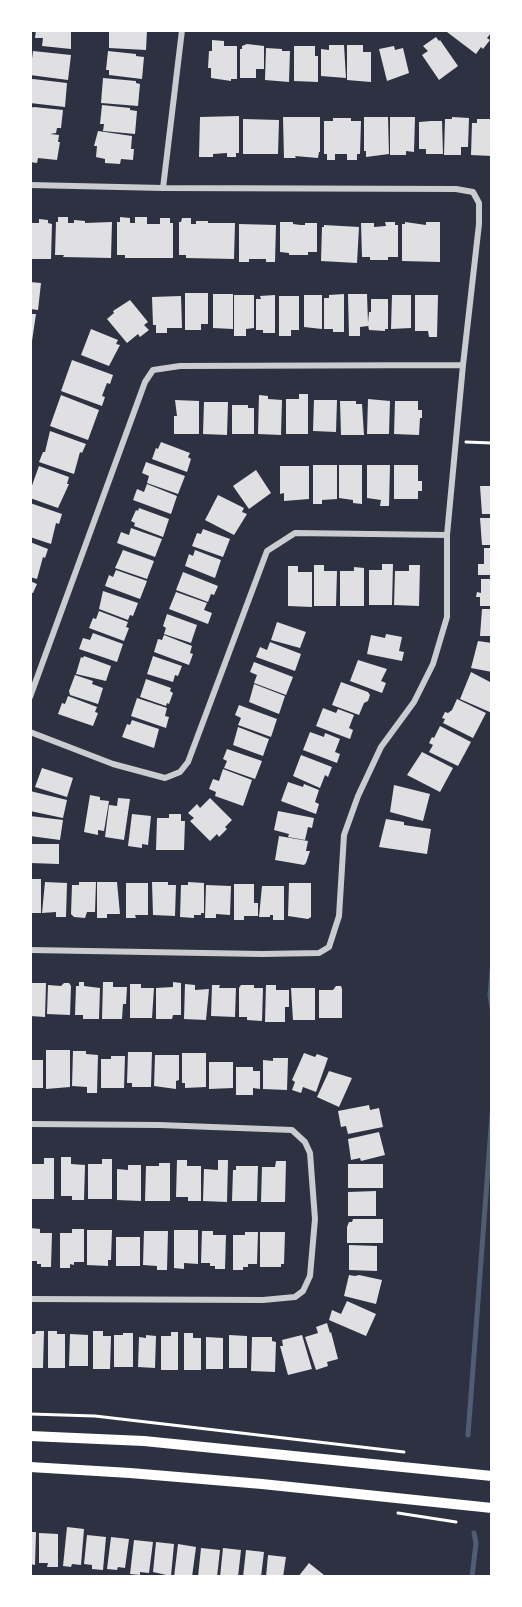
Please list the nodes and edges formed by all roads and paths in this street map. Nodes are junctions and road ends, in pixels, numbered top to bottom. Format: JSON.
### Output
{"nodes":[{"id":1,"x":182,"y":30,"type":"edge"},
{"id":2,"x":30,"y":185,"type":"edge"},
{"id":3,"x":163,"y":188,"type":"junction"},
{"id":4,"x":463,"y":365,"type":"junction"},
{"id":5,"x":456,"y":442,"type":"junction"},
{"id":6,"x":492,"y":443,"type":"edge"},
{"id":7,"x":447,"y":535,"type":"junction"},
{"id":8,"x":30,"y":697,"type":"edge"},
{"id":9,"x":30,"y":732,"type":"edge"},
{"id":10,"x":30,"y":950,"type":"edge"},
{"id":11,"x":30,"y":1124,"type":"edge"},
{"id":12,"x":30,"y":1299,"type":"edge"},
{"id":13,"x":30,"y":1414,"type":"edge"},
{"id":14,"x":30,"y":1436,"type":"edge"},
{"id":15,"x":406,"y":1452,"type":"dead end"},
{"id":16,"x":30,"y":1467,"type":"edge"},
{"id":17,"x":492,"y":1476,"type":"edge"},
{"id":18,"x":492,"y":1508,"type":"edge"}],
"edges":[{"from":1,"to":3,"type":"street"},
{"from":2,"to":3,"type":"street"},
{"from":3,"to":4,"type":"street"},
{"from":4,"to":5,"type":"street"},
{"from":4,"to":8,"type":"street"},
{"from":5,"to":6,"type":"path"},
{"from":5,"to":7,"type":"street"},
{"from":7,"to":9,"type":"street"},
{"from":7,"to":10,"type":"street"},
{"from":11,"to":12,"type":"street"},
{"from":13,"to":15,"type":"path"},
{"from":14,"to":17,"type":"main road"},
{"from":16,"to":18,"type":"main road"}]}
